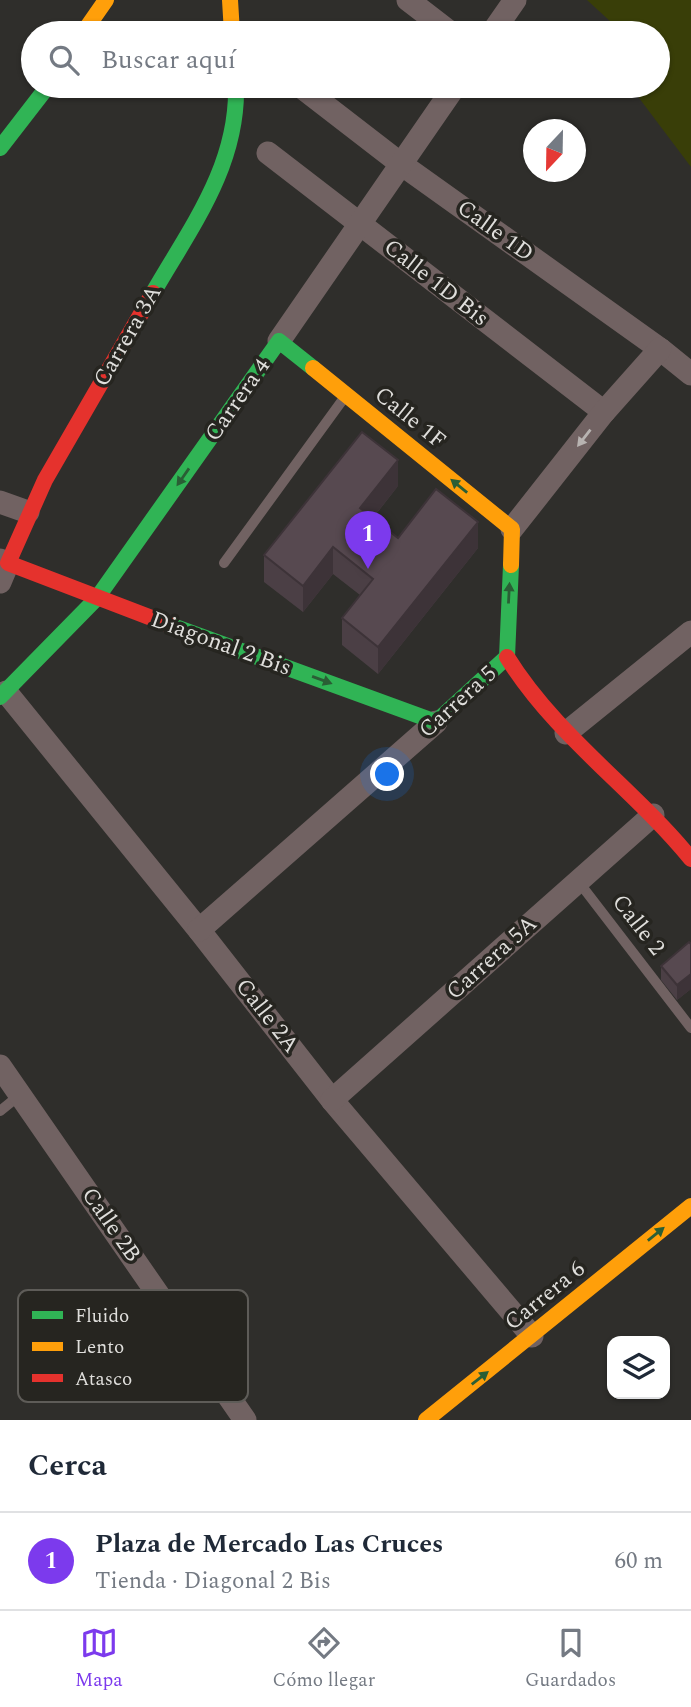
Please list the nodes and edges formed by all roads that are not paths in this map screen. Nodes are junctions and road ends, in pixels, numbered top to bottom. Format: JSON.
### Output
{"nodes":[{"id":1,"x":230,"y":0,"type":"edge"},
{"id":2,"x":408,"y":0,"type":"edge"},
{"id":3,"x":515,"y":0,"type":"edge"},
{"id":4,"x":231,"y":21,"type":"edge"},
{"id":5,"x":436,"y":21,"type":"edge"},
{"id":6,"x":500,"y":21,"type":"edge"},
{"id":7,"x":39,"y":98,"type":"edge"},
{"id":8,"x":236,"y":98,"type":"edge"},
{"id":9,"x":316,"y":98,"type":"edge"},
{"id":10,"x":447,"y":98,"type":"edge"},
{"id":11,"x":0,"y":148,"type":"edge"},
{"id":12,"x":268,"y":153,"type":"dead end"},
{"id":13,"x":401,"y":164,"type":"junction"},
{"id":14,"x":359,"y":223,"type":"junction"},
{"id":15,"x":279,"y":341,"type":"junction"},
{"id":16,"x":660,"y":349,"type":"junction"},
{"id":17,"x":691,"y":374,"type":"edge"},
{"id":18,"x":346,"y":396,"type":"junction"},
{"id":19,"x":604,"y":412,"type":"junction"},
{"id":20,"x":0,"y":502,"type":"edge"},
{"id":21,"x":28,"y":513,"type":"junction"},
{"id":22,"x":512,"y":529,"type":"junction"},
{"id":23,"x":225,"y":563,"type":"dead end"},
{"id":24,"x":3,"y":568,"type":"edge"},
{"id":25,"x":97,"y":598,"type":"junction"},
{"id":26,"x":691,"y":632,"type":"edge"},
{"id":27,"x":507,"y":657,"type":"junction"},
{"id":28,"x":3,"y":695,"type":"edge"},
{"id":29,"x":436,"y":722,"type":"junction"},
{"id":30,"x":566,"y":733,"type":"junction"},
{"id":31,"x":653,"y":815,"type":"junction"},
{"id":32,"x":691,"y":859,"type":"edge"},
{"id":33,"x":578,"y":881,"type":"junction"},
{"id":34,"x":199,"y":930,"type":"junction"},
{"id":35,"x":691,"y":1028,"type":"edge"},
{"id":36,"x":0,"y":1066,"type":"edge"},
{"id":37,"x":21,"y":1094,"type":"junction"},
{"id":38,"x":332,"y":1101,"type":"junction"},
{"id":39,"x":0,"y":1111,"type":"edge"},
{"id":40,"x":691,"y":1206,"type":"edge"},
{"id":41,"x":156,"y":1290,"type":"edge"},
{"id":42,"x":532,"y":1336,"type":"junction"},
{"id":43,"x":233,"y":1402,"type":"edge"},
{"id":44,"x":245,"y":1420,"type":"edge"},
{"id":45,"x":426,"y":1420,"type":"edge"}],
"edges":[{"from":1,"to":4,"type":"street"},
{"from":2,"to":5,"type":"street"},
{"from":3,"to":6,"type":"street"},
{"from":7,"to":11,"type":"street"},
{"from":8,"to":21,"type":"street","name":"Carrera 3A"},
{"from":9,"to":13,"type":"street","name":"Calle 1D"},
{"from":10,"to":13,"type":"street","name":"Carrera 4"},
{"from":12,"to":14,"type":"street","name":"Calle 1D Bis"},
{"from":13,"to":14,"type":"street","name":"Carrera 4"},
{"from":13,"to":16,"type":"street","name":"Calle 1D"},
{"from":14,"to":15,"type":"street","name":"Carrera 4"},
{"from":14,"to":19,"type":"street","name":"Calle 1D Bis"},
{"from":15,"to":18,"type":"street","name":"Calle 1F"},
{"from":15,"to":25,"type":"street","name":"Carrera 4","one_way":true},
{"from":16,"to":17,"type":"street","name":"Calle 1D"},
{"from":16,"to":19,"type":"street"},
{"from":22,"to":18,"type":"street","name":"Calle 1F","one_way":true},
{"from":18,"to":23,"type":"lane"},
{"from":19,"to":22,"type":"street","one_way":true},
{"from":20,"to":21,"type":"street"},
{"from":21,"to":24,"type":"street","name":"Carrera 3A"},
{"from":27,"to":22,"type":"street","name":"Carrera 5","one_way":true},
{"from":24,"to":25,"type":"street","name":"Diagonal 2 Bis"},
{"from":25,"to":28,"type":"street","name":"Carrera 4"},
{"from":25,"to":29,"type":"street","name":"Diagonal 2 Bis","one_way":true},
{"from":26,"to":30,"type":"street"},
{"from":27,"to":29,"type":"street","name":"Carrera 5"},
{"from":27,"to":30,"type":"street"},
{"from":28,"to":34,"type":"street","name":"Calle 2A"},
{"from":29,"to":34,"type":"street","name":"Carrera 5"},
{"from":30,"to":31,"type":"street"},
{"from":31,"to":32,"type":"street"},
{"from":31,"to":33,"type":"street","name":"Carrera 5A"},
{"from":33,"to":35,"type":"lane","name":"Calle 2"},
{"from":33,"to":38,"type":"street","name":"Carrera 5A"},
{"from":34,"to":38,"type":"street","name":"Calle 2A"},
{"from":36,"to":37,"type":"street","name":"Calle 2B"},
{"from":37,"to":39,"type":"lane"},
{"from":37,"to":41,"type":"street","name":"Calle 2B"},
{"from":38,"to":42,"type":"street","name":"Calle 2A"},
{"from":42,"to":40,"type":"street","name":"Carrera 6","one_way":true},
{"from":45,"to":42,"type":"street","name":"Carrera 6","one_way":true},
{"from":43,"to":44,"type":"street","name":"Calle 2B"}]}
